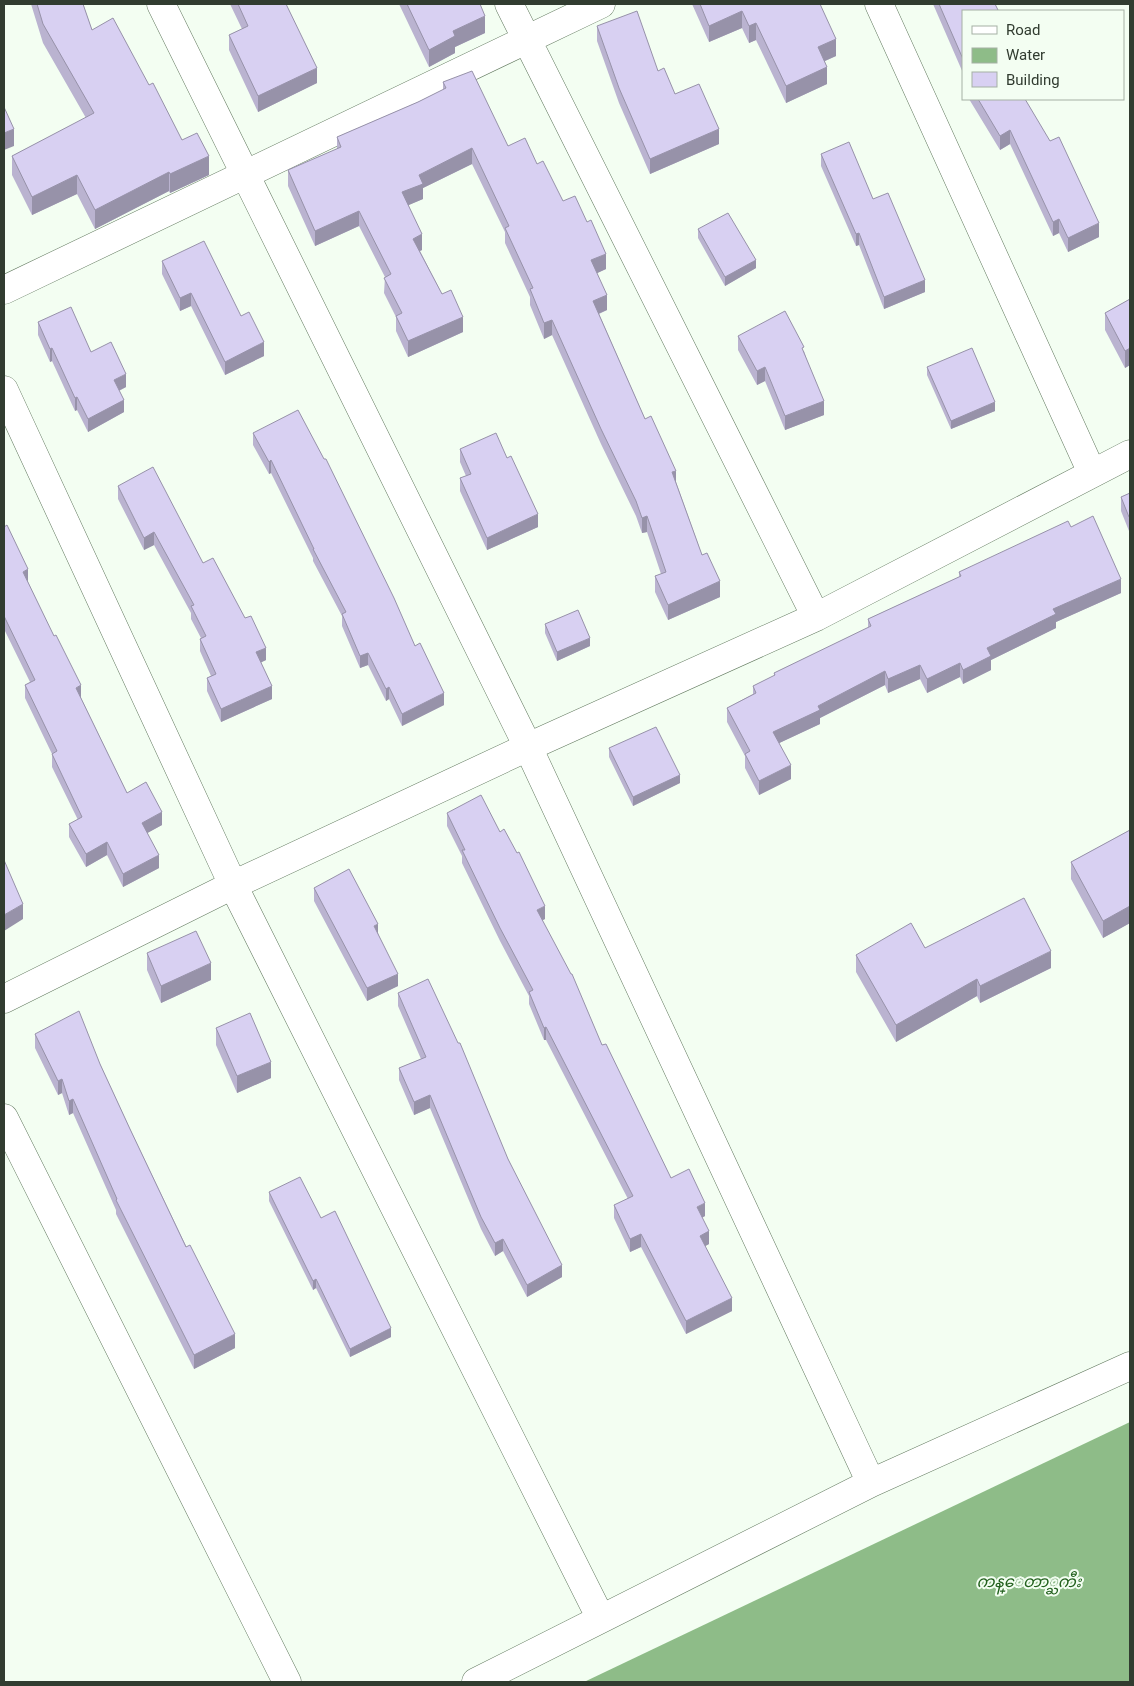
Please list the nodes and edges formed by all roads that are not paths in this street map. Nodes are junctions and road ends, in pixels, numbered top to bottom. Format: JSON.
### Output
{"nodes":[{"id":1,"x":161,"y":4,"type":"edge"},
{"id":2,"x":509,"y":4,"type":"edge"},
{"id":3,"x":601,"y":4,"type":"edge"},
{"id":4,"x":879,"y":4,"type":"edge"},
{"id":5,"x":526,"y":39,"type":"junction"},
{"id":6,"x":246,"y":174,"type":"junction"},
{"id":7,"x":4,"y":290,"type":"edge"},
{"id":8,"x":4,"y":390,"type":"edge"},
{"id":9,"x":1130,"y":454,"type":"edge"},
{"id":10,"x":1092,"y":472,"type":"junction"},
{"id":11,"x":816,"y":618,"type":"junction"},
{"id":12,"x":528,"y":747,"type":"junction"},
{"id":13,"x":233,"y":885,"type":"junction"},
{"id":14,"x":4,"y":999,"type":"edge"},
{"id":15,"x":4,"y":1118,"type":"edge"},
{"id":16,"x":1130,"y":1366,"type":"edge"},
{"id":17,"x":871,"y":1483,"type":"junction"},
{"id":18,"x":601,"y":1619,"type":"junction"},
{"id":19,"x":287,"y":1682,"type":"edge"},
{"id":20,"x":476,"y":1682,"type":"edge"}],
"edges":[{"from":1,"to":6,"type":"street"},
{"from":2,"to":5,"type":"street"},
{"from":3,"to":5,"type":"street"},
{"from":4,"to":10,"type":"street"},
{"from":5,"to":6,"type":"street"},
{"from":5,"to":11,"type":"street"},
{"from":6,"to":7,"type":"street"},
{"from":6,"to":12,"type":"street"},
{"from":8,"to":13,"type":"street"},
{"from":9,"to":10,"type":"street"},
{"from":10,"to":11,"type":"street"},
{"from":11,"to":12,"type":"street"},
{"from":12,"to":13,"type":"street"},
{"from":12,"to":17,"type":"street"},
{"from":13,"to":14,"type":"street"},
{"from":13,"to":18,"type":"street"},
{"from":15,"to":19,"type":"street"},
{"from":16,"to":17,"type":"street"},
{"from":17,"to":18,"type":"street"},
{"from":18,"to":20,"type":"street"}]}
